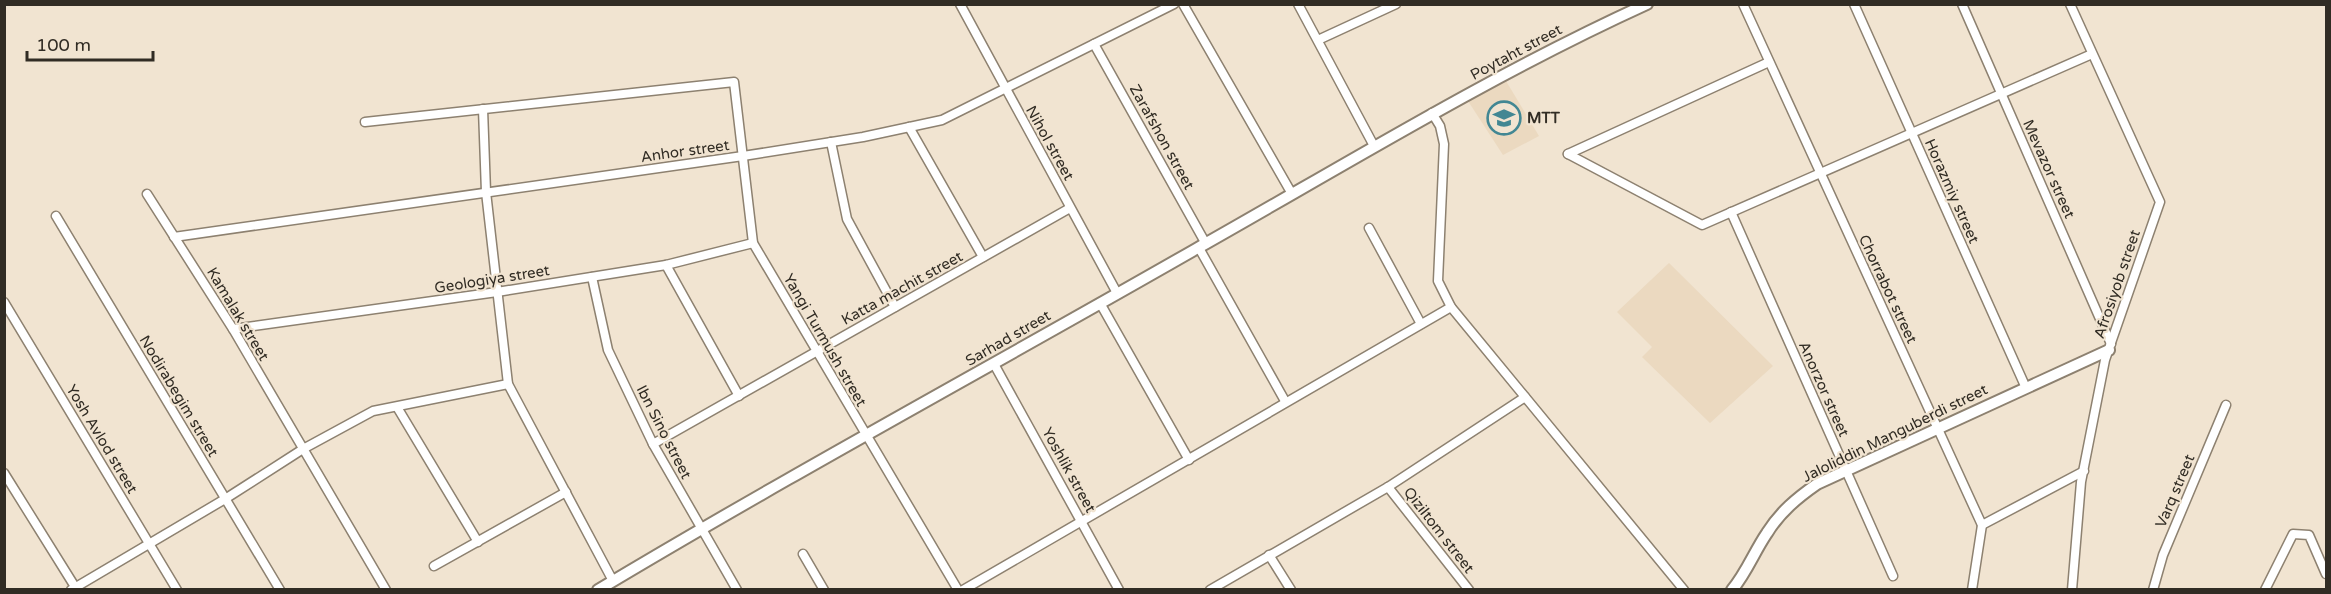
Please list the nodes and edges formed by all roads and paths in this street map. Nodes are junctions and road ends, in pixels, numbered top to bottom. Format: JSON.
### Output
{"nodes":[{"id":1,"x":960,"y":4,"type":"edge"},
{"id":2,"x":1174,"y":4,"type":"edge"},
{"id":3,"x":1183,"y":4,"type":"edge"},
{"id":4,"x":1298,"y":4,"type":"edge"},
{"id":5,"x":1396,"y":4,"type":"edge"},
{"id":6,"x":1647,"y":4,"type":"edge"},
{"id":7,"x":1743,"y":4,"type":"edge"},
{"id":8,"x":1854,"y":4,"type":"edge"},
{"id":9,"x":1962,"y":4,"type":"edge"},
{"id":10,"x":2070,"y":4,"type":"edge"},
{"id":11,"x":1318,"y":40,"type":"junction"},
{"id":12,"x":1094,"y":44,"type":"junction"},
{"id":13,"x":2092,"y":54,"type":"junction"},
{"id":14,"x":1769,"y":62,"type":"junction"},
{"id":15,"x":1005,"y":89,"type":"junction"},
{"id":16,"x":2002,"y":95,"type":"junction"},
{"id":17,"x":483,"y":109,"type":"junction"},
{"id":18,"x":1432,"y":113,"type":"junction"},
{"id":19,"x":365,"y":122,"type":"dead end"},
{"id":20,"x":909,"y":127,"type":"junction"},
{"id":21,"x":1912,"y":134,"type":"junction"},
{"id":22,"x":831,"y":142,"type":"junction"},
{"id":23,"x":1374,"y":146,"type":"junction"},
{"id":24,"x":743,"y":156,"type":"junction"},
{"id":25,"x":1820,"y":174,"type":"junction"},
{"id":26,"x":486,"y":192,"type":"junction"},
{"id":27,"x":147,"y":194,"type":"dead end"},
{"id":28,"x":1292,"y":194,"type":"junction"},
{"id":29,"x":1070,"y":208,"type":"junction"},
{"id":30,"x":1731,"y":212,"type":"junction"},
{"id":31,"x":56,"y":216,"type":"dead end"},
{"id":32,"x":1369,"y":228,"type":"dead end"},
{"id":33,"x":174,"y":237,"type":"junction"},
{"id":34,"x":753,"y":243,"type":"junction"},
{"id":35,"x":1203,"y":246,"type":"junction"},
{"id":36,"x":983,"y":257,"type":"junction"},
{"id":37,"x":666,"y":265,"type":"junction"},
{"id":38,"x":592,"y":277,"type":"junction"},
{"id":39,"x":496,"y":292,"type":"junction"},
{"id":40,"x":1117,"y":293,"type":"junction"},
{"id":41,"x":4,"y":302,"type":"edge"},
{"id":42,"x":1100,"y":303,"type":"junction"},
{"id":43,"x":895,"y":307,"type":"junction"},
{"id":44,"x":1451,"y":307,"type":"junction"},
{"id":45,"x":1421,"y":324,"type":"junction"},
{"id":46,"x":232,"y":329,"type":"junction"},
{"id":47,"x":2110,"y":347,"type":"junction"},
{"id":48,"x":816,"y":352,"type":"junction"},
{"id":49,"x":994,"y":364,"type":"junction"},
{"id":50,"x":508,"y":384,"type":"junction"},
{"id":51,"x":2026,"y":388,"type":"junction"},
{"id":52,"x":739,"y":396,"type":"junction"},
{"id":53,"x":1525,"y":397,"type":"junction"},
{"id":54,"x":1285,"y":401,"type":"junction"},
{"id":55,"x":2226,"y":405,"type":"dead end"},
{"id":56,"x":397,"y":407,"type":"junction"},
{"id":57,"x":1937,"y":429,"type":"junction"},
{"id":58,"x":866,"y":436,"type":"junction"},
{"id":59,"x":653,"y":444,"type":"junction"},
{"id":60,"x":303,"y":449,"type":"junction"},
{"id":61,"x":1189,"y":460,"type":"junction"},
{"id":62,"x":1846,"y":471,"type":"junction"},
{"id":63,"x":2084,"y":471,"type":"junction"},
{"id":64,"x":4,"y":473,"type":"edge"},
{"id":65,"x":1388,"y":487,"type":"junction"},
{"id":66,"x":566,"y":492,"type":"junction"},
{"id":67,"x":225,"y":499,"type":"junction"},
{"id":68,"x":1082,"y":520,"type":"junction"},
{"id":69,"x":1982,"y":525,"type":"junction"},
{"id":70,"x":701,"y":530,"type":"junction"},
{"id":71,"x":478,"y":542,"type":"junction"},
{"id":72,"x":149,"y":543,"type":"junction"},
{"id":73,"x":803,"y":554,"type":"dead end"},
{"id":74,"x":1269,"y":555,"type":"junction"},
{"id":75,"x":434,"y":566,"type":"dead end"},
{"id":76,"x":2326,"y":574,"type":"edge"},
{"id":77,"x":1893,"y":576,"type":"dead end"},
{"id":78,"x":613,"y":580,"type":"junction"},
{"id":79,"x":75,"y":589,"type":"edge"},
{"id":80,"x":177,"y":590,"type":"edge"},
{"id":81,"x":280,"y":590,"type":"edge"},
{"id":82,"x":386,"y":590,"type":"edge"},
{"id":83,"x":598,"y":590,"type":"edge"},
{"id":84,"x":737,"y":590,"type":"edge"},
{"id":85,"x":824,"y":590,"type":"edge"},
{"id":86,"x":958,"y":590,"type":"edge"},
{"id":87,"x":963,"y":590,"type":"edge"},
{"id":88,"x":1119,"y":590,"type":"edge"},
{"id":89,"x":1210,"y":590,"type":"edge"},
{"id":90,"x":1291,"y":590,"type":"edge"},
{"id":91,"x":1469,"y":590,"type":"edge"},
{"id":92,"x":1684,"y":590,"type":"edge"},
{"id":93,"x":1732,"y":590,"type":"edge"},
{"id":94,"x":1972,"y":590,"type":"edge"},
{"id":95,"x":2072,"y":590,"type":"edge"},
{"id":96,"x":2153,"y":590,"type":"edge"},
{"id":97,"x":2265,"y":590,"type":"edge"}],
"edges":[{"from":1,"to":15,"type":"street","name":"Nihol street"},
{"from":2,"to":12,"type":"street","name":"Anhor street"},
{"from":3,"to":28,"type":"street"},
{"from":4,"to":11,"type":"street"},
{"from":5,"to":11,"type":"street"},
{"from":6,"to":18,"type":"street","name":"Poytaht street"},
{"from":7,"to":14,"type":"street","name":"Chorrabot street"},
{"from":8,"to":21,"type":"street","name":"Horazmiy street"},
{"from":9,"to":16,"type":"street","name":"Mevazor street"},
{"from":10,"to":13,"type":"street","name":"Afrosiyob street"},
{"from":11,"to":23,"type":"street"},
{"from":12,"to":15,"type":"street","name":"Anhor street"},
{"from":12,"to":35,"type":"street","name":"Zarafshon street"},
{"from":13,"to":16,"type":"street"},
{"from":13,"to":47,"type":"street","name":"Afrosiyob street"},
{"from":14,"to":25,"type":"street","name":"Chorrabot street"},
{"from":14,"to":30,"type":"street"},
{"from":15,"to":20,"type":"street","name":"Anhor street"},
{"from":15,"to":29,"type":"street","name":"Nihol street"},
{"from":16,"to":21,"type":"street"},
{"from":16,"to":47,"type":"street","name":"Mevazor street"},
{"from":17,"to":19,"type":"street"},
{"from":17,"to":24,"type":"street","name":"Yangi Turmush street"},
{"from":17,"to":26,"type":"street"},
{"from":18,"to":23,"type":"street","name":"Sarhad street"},
{"from":18,"to":44,"type":"street"},
{"from":20,"to":22,"type":"street","name":"Anhor street"},
{"from":20,"to":36,"type":"street"},
{"from":21,"to":25,"type":"street"},
{"from":21,"to":51,"type":"street","name":"Horazmiy street"},
{"from":22,"to":24,"type":"street","name":"Anhor street"},
{"from":22,"to":43,"type":"street"},
{"from":23,"to":28,"type":"street","name":"Sarhad street"},
{"from":24,"to":26,"type":"street","name":"Anhor street"},
{"from":24,"to":34,"type":"street","name":"Yangi Turmush street"},
{"from":25,"to":30,"type":"street"},
{"from":25,"to":57,"type":"street","name":"Chorrabot street"},
{"from":26,"to":33,"type":"street","name":"Anhor street"},
{"from":26,"to":39,"type":"street"},
{"from":27,"to":33,"type":"street","name":"Kamalak street"},
{"from":28,"to":35,"type":"street","name":"Sarhad street"},
{"from":29,"to":36,"type":"street","name":"Katta machit street"},
{"from":29,"to":40,"type":"street","name":"Nihol street"},
{"from":30,"to":62,"type":"street","name":"Anorzor street"},
{"from":31,"to":67,"type":"street","name":"Nodirabegim street"},
{"from":32,"to":45,"type":"street"},
{"from":33,"to":46,"type":"street","name":"Kamalak street"},
{"from":34,"to":37,"type":"street","name":"Geologiya street"},
{"from":34,"to":48,"type":"street","name":"Yangi Turmush street"},
{"from":35,"to":40,"type":"street","name":"Sarhad street"},
{"from":35,"to":54,"type":"street","name":"Zarafshon street"},
{"from":36,"to":43,"type":"street","name":"Katta machit street"},
{"from":37,"to":38,"type":"street","name":"Geologiya street"},
{"from":37,"to":52,"type":"street"},
{"from":38,"to":39,"type":"street","name":"Geologiya street"},
{"from":38,"to":59,"type":"street","name":"Ibn Sino street"},
{"from":39,"to":46,"type":"street","name":"Geologiya street"},
{"from":39,"to":50,"type":"street"},
{"from":40,"to":42,"type":"street","name":"Sarhad street"},
{"from":41,"to":72,"type":"street","name":"Yosh Avlod street"},
{"from":42,"to":49,"type":"street","name":"Sarhad street"},
{"from":42,"to":61,"type":"street"},
{"from":43,"to":48,"type":"street","name":"Katta machit street"},
{"from":44,"to":45,"type":"street"},
{"from":44,"to":53,"type":"street"},
{"from":45,"to":54,"type":"street"},
{"from":46,"to":60,"type":"street","name":"Kamalak street"},
{"from":47,"to":51,"type":"street","name":"Jaloliddin Manguberdi street"},
{"from":47,"to":63,"type":"street","name":"Afrosiyob street"},
{"from":48,"to":52,"type":"street","name":"Katta machit street"},
{"from":48,"to":58,"type":"street","name":"Yangi Turmush street"},
{"from":49,"to":58,"type":"street","name":"Sarhad street"},
{"from":49,"to":68,"type":"street","name":"Yoshlik street"},
{"from":50,"to":56,"type":"street"},
{"from":50,"to":66,"type":"street"},
{"from":51,"to":57,"type":"street","name":"Jaloliddin Manguberdi street"},
{"from":52,"to":59,"type":"street","name":"Katta machit street"},
{"from":53,"to":65,"type":"street"},
{"from":53,"to":92,"type":"street"},
{"from":54,"to":61,"type":"street"},
{"from":55,"to":96,"type":"street","name":"Varq street"},
{"from":56,"to":60,"type":"street"},
{"from":56,"to":71,"type":"street"},
{"from":57,"to":62,"type":"street","name":"Jaloliddin Manguberdi street"},
{"from":57,"to":69,"type":"street","name":"Chorrabot street"},
{"from":58,"to":70,"type":"street","name":"Sarhad street"},
{"from":58,"to":86,"type":"street","name":"Yangi Turmush street"},
{"from":59,"to":70,"type":"street","name":"Ibn Sino street"},
{"from":60,"to":67,"type":"street"},
{"from":60,"to":82,"type":"street","name":"Kamalak street"},
{"from":61,"to":68,"type":"street"},
{"from":62,"to":77,"type":"street","name":"Anorzor street"},
{"from":62,"to":93,"type":"street","name":"Jaloliddin Manguberdi street"},
{"from":63,"to":69,"type":"street"},
{"from":63,"to":95,"type":"street","name":"Afrosiyob street"},
{"from":64,"to":79,"type":"street"},
{"from":65,"to":74,"type":"street"},
{"from":65,"to":91,"type":"street","name":"Qiziltom street"},
{"from":66,"to":71,"type":"street"},
{"from":66,"to":78,"type":"street"},
{"from":67,"to":72,"type":"street"},
{"from":67,"to":81,"type":"street","name":"Nodirabegim street"},
{"from":68,"to":87,"type":"street"},
{"from":68,"to":88,"type":"street","name":"Yoshlik street"},
{"from":69,"to":94,"type":"street"},
{"from":70,"to":78,"type":"street","name":"Sarhad street"},
{"from":70,"to":84,"type":"street","name":"Ibn Sino street"},
{"from":71,"to":75,"type":"street"},
{"from":72,"to":79,"type":"street"},
{"from":72,"to":80,"type":"street","name":"Yosh Avlod street"},
{"from":73,"to":85,"type":"street"},
{"from":74,"to":89,"type":"street"},
{"from":74,"to":90,"type":"street"},
{"from":76,"to":97,"type":"street"},
{"from":78,"to":83,"type":"street","name":"Sarhad street"}]}
